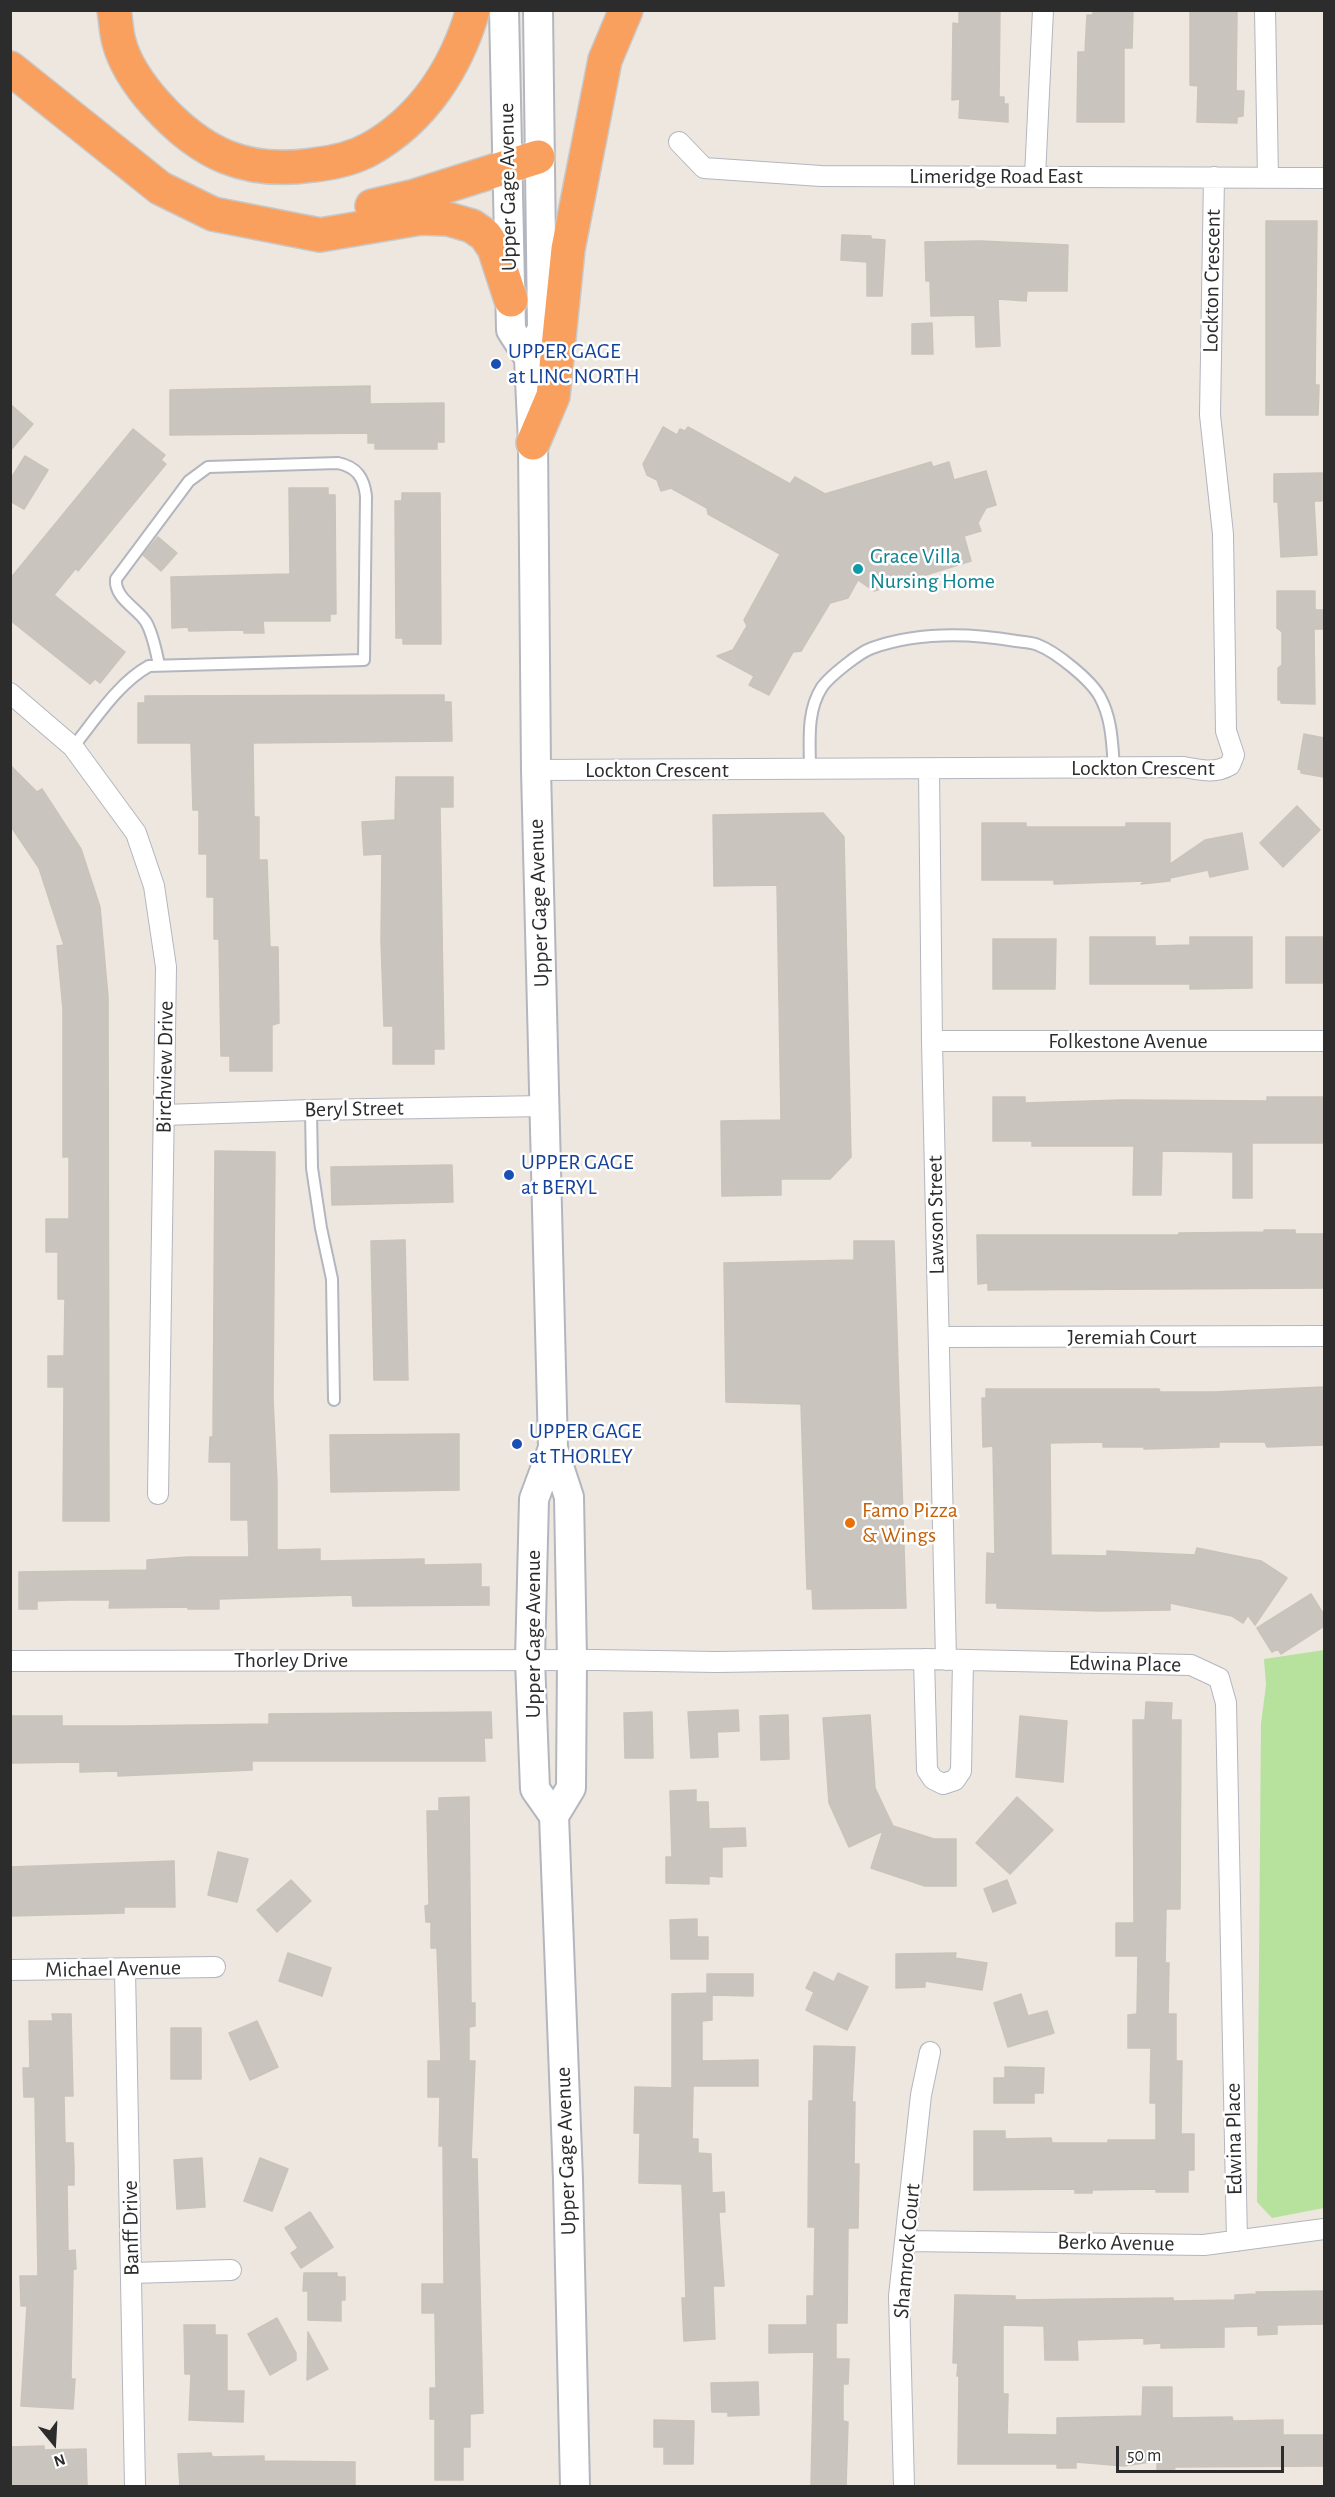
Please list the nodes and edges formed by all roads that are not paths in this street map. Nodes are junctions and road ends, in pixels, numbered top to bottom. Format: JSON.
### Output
{"nodes":[{"id":1,"x":114,"y":10,"type":"edge"},
{"id":2,"x":473,"y":10,"type":"edge"},
{"id":3,"x":504,"y":10,"type":"edge"},
{"id":4,"x":538,"y":10,"type":"edge"},
{"id":5,"x":627,"y":10,"type":"edge"},
{"id":6,"x":1043,"y":10,"type":"edge"},
{"id":7,"x":1265,"y":10,"type":"edge"},
{"id":8,"x":10,"y":68,"type":"edge"},
{"id":9,"x":679,"y":142,"type":"dead end"},
{"id":10,"x":538,"y":157,"type":"junction"},
{"id":11,"x":506,"y":166,"type":"junction"},
{"id":12,"x":1035,"y":176,"type":"junction"},
{"id":13,"x":1214,"y":177,"type":"junction"},
{"id":14,"x":1268,"y":178,"type":"junction"},
{"id":15,"x":1324,"y":178,"type":"edge"},
{"id":16,"x":286,"y":228,"type":"junction"},
{"id":17,"x":511,"y":300,"type":"junction"},
{"id":18,"x":529,"y":358,"type":"junction"},
{"id":19,"x":533,"y":443,"type":"junction"},
{"id":20,"x":159,"y":665,"type":"junction"},
{"id":21,"x":10,"y":693,"type":"edge"},
{"id":22,"x":73,"y":747,"type":"junction"},
{"id":23,"x":1114,"y":767,"type":"junction"},
{"id":24,"x":536,"y":770,"type":"junction"},
{"id":25,"x":810,"y":770,"type":"junction"},
{"id":26,"x":928,"y":770,"type":"junction"},
{"id":27,"x":932,"y":1041,"type":"junction"},
{"id":28,"x":1324,"y":1041,"type":"edge"},
{"id":29,"x":545,"y":1106,"type":"junction"},
{"id":30,"x":311,"y":1110,"type":"junction"},
{"id":31,"x":164,"y":1115,"type":"junction"},
{"id":32,"x":1324,"y":1336,"type":"edge"},
{"id":33,"x":939,"y":1337,"type":"junction"},
{"id":34,"x":334,"y":1400,"type":"dead end"},
{"id":35,"x":553,"y":1448,"type":"junction"},
{"id":36,"x":158,"y":1494,"type":"dead end"},
{"id":37,"x":924,"y":1659,"type":"junction"},
{"id":38,"x":530,"y":1660,"type":"junction"},
{"id":39,"x":572,"y":1660,"type":"junction"},
{"id":40,"x":954,"y":1660,"type":"junction"},
{"id":41,"x":10,"y":1661,"type":"edge"},
{"id":42,"x":555,"y":1816,"type":"junction"},
{"id":43,"x":215,"y":1967,"type":"dead end"},
{"id":44,"x":10,"y":1970,"type":"edge"},
{"id":45,"x":125,"y":1970,"type":"junction"},
{"id":46,"x":930,"y":2052,"type":"dead end"},
{"id":47,"x":1324,"y":2229,"type":"edge"},
{"id":48,"x":907,"y":2241,"type":"junction"},
{"id":49,"x":1238,"y":2241,"type":"junction"},
{"id":50,"x":231,"y":2270,"type":"dead end"},
{"id":51,"x":132,"y":2272,"type":"junction"},
{"id":52,"x":135,"y":2487,"type":"edge"},
{"id":53,"x":576,"y":2487,"type":"edge"},
{"id":54,"x":904,"y":2487,"type":"edge"}],
"edges":[{"from":1,"to":2,"type":"highway"},
{"from":3,"to":11,"type":"main road","name":"Upper Gage Avenue"},
{"from":4,"to":10,"type":"main road","name":"Upper Gage Avenue"},
{"from":5,"to":19,"type":"highway"},
{"from":6,"to":12,"type":"street"},
{"from":7,"to":14,"type":"street"},
{"from":8,"to":16,"type":"highway"},
{"from":9,"to":12,"type":"street","name":"Limeridge Road East"},
{"from":10,"to":11,"type":"highway"},
{"from":10,"to":18,"type":"main road","name":"Upper Gage Avenue"},
{"from":11,"to":16,"type":"highway"},
{"from":11,"to":17,"type":"main road","name":"Upper Gage Avenue"},
{"from":12,"to":13,"type":"street","name":"Limeridge Road East"},
{"from":13,"to":14,"type":"street","name":"Limeridge Road East"},
{"from":13,"to":23,"type":"street","name":"Lockton Crescent"},
{"from":14,"to":15,"type":"street","name":"Limeridge Road East"},
{"from":16,"to":17,"type":"highway"},
{"from":17,"to":18,"type":"main road","name":"Upper Gage Avenue"},
{"from":18,"to":19,"type":"main road","name":"Upper Gage Avenue"},
{"from":19,"to":24,"type":"main road","name":"Upper Gage Avenue"},
{"from":20,"to":20,"type":"lane"},
{"from":20,"to":22,"type":"lane"},
{"from":21,"to":22,"type":"street","name":"Birchview Drive"},
{"from":22,"to":31,"type":"street","name":"Birchview Drive"},
{"from":23,"to":25,"type":"lane"},
{"from":23,"to":26,"type":"street","name":"Lockton Crescent"},
{"from":24,"to":25,"type":"street","name":"Lockton Crescent"},
{"from":24,"to":29,"type":"main road","name":"Upper Gage Avenue"},
{"from":25,"to":26,"type":"street","name":"Lockton Crescent"},
{"from":26,"to":27,"type":"street","name":"Lawson Street"},
{"from":27,"to":28,"type":"street","name":"Folkestone Avenue"},
{"from":27,"to":33,"type":"street","name":"Lawson Street"},
{"from":29,"to":30,"type":"street","name":"Beryl Street"},
{"from":29,"to":35,"type":"main road","name":"Upper Gage Avenue"},
{"from":30,"to":31,"type":"street","name":"Beryl Street"},
{"from":30,"to":34,"type":"lane"},
{"from":31,"to":36,"type":"street","name":"Birchview Drive"},
{"from":32,"to":33,"type":"street","name":"Jeremiah Court"},
{"from":33,"to":40,"type":"street","name":"Lawson Street"},
{"from":35,"to":38,"type":"main road","name":"Upper Gage Avenue"},
{"from":35,"to":39,"type":"main road","name":"Upper Gage Avenue"},
{"from":37,"to":39,"type":"street","name":"Edwina Place"},
{"from":37,"to":40,"type":"street","name":"Edwina Place"},
{"from":37,"to":40,"type":"street","name":"Lawson Street"},
{"from":38,"to":39,"type":"street","name":"Thorley Drive"},
{"from":38,"to":41,"type":"street","name":"Thorley Drive"},
{"from":38,"to":42,"type":"main road","name":"Upper Gage Avenue"},
{"from":39,"to":42,"type":"main road","name":"Upper Gage Avenue"},
{"from":40,"to":49,"type":"street","name":"Edwina Place"},
{"from":42,"to":53,"type":"main road","name":"Upper Gage Avenue"},
{"from":43,"to":45,"type":"street","name":"Michael Avenue"},
{"from":44,"to":45,"type":"street","name":"Michael Avenue"},
{"from":45,"to":51,"type":"street","name":"Banff Drive"},
{"from":46,"to":48,"type":"street","name":"Shamrock Court"},
{"from":47,"to":49,"type":"street","name":"Berko Avenue"},
{"from":48,"to":49,"type":"street","name":"Berko Avenue"},
{"from":48,"to":54,"type":"street","name":"Shamrock Court"},
{"from":50,"to":51,"type":"street"},
{"from":51,"to":52,"type":"street","name":"Banff Drive"}]}
